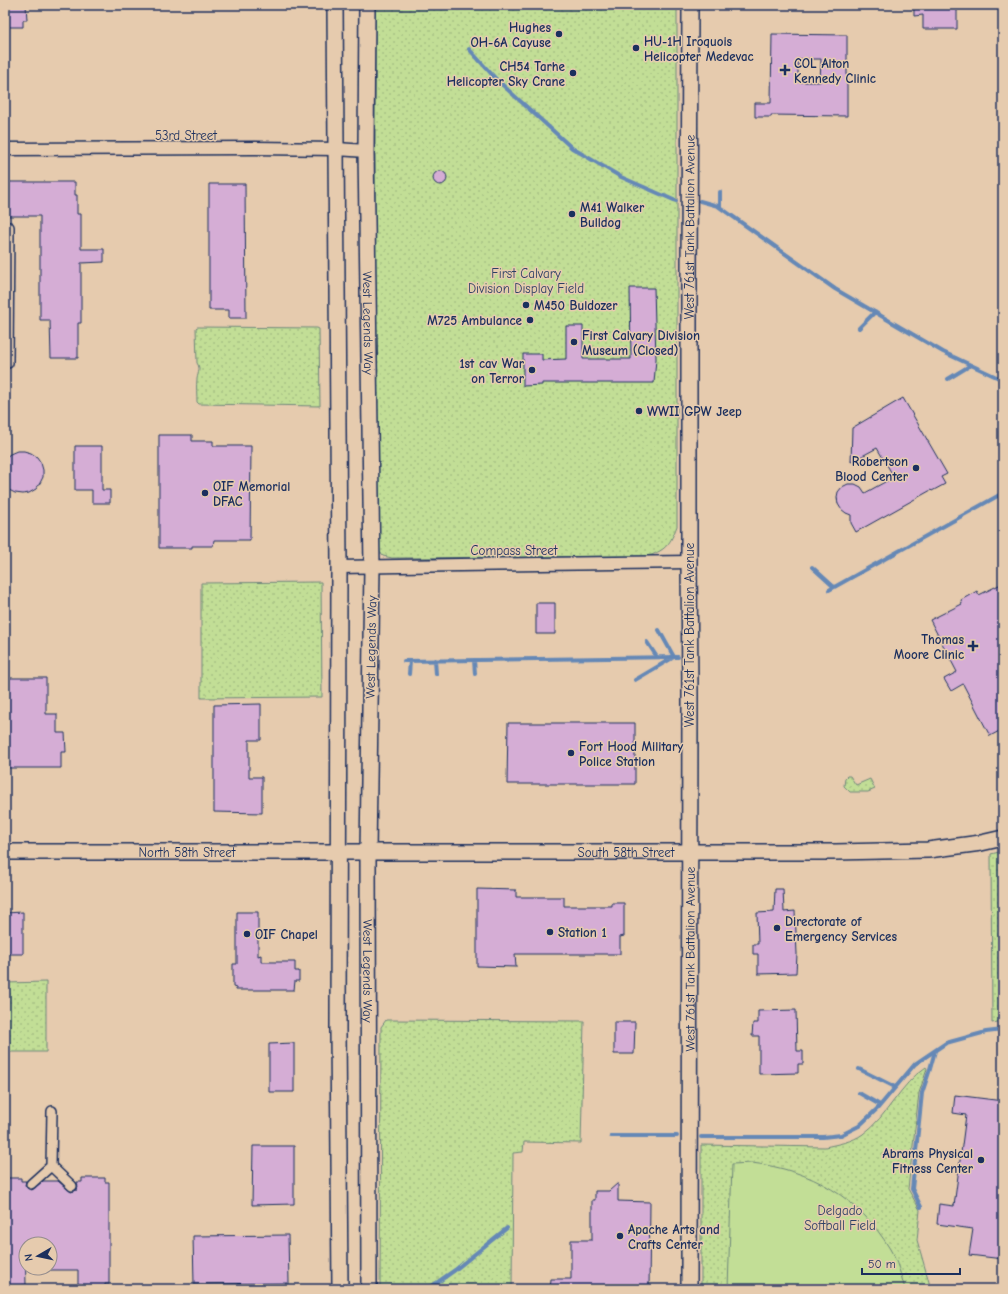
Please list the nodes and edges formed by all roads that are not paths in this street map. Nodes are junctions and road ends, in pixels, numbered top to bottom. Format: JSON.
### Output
{"nodes":[{"id":1,"x":335,"y":5,"type":"edge"},
{"id":2,"x":367,"y":5,"type":"edge"},
{"id":3,"x":690,"y":5,"type":"edge"},
{"id":4,"x":5,"y":149,"type":"edge"},
{"id":5,"x":337,"y":149,"type":"junction"},
{"id":6,"x":366,"y":151,"type":"junction"},
{"id":7,"x":9,"y":227,"type":"dead end"},
{"id":8,"x":5,"y":363,"type":"edge"},
{"id":9,"x":689,"y":562,"type":"junction"},
{"id":10,"x":339,"y":567,"type":"junction"},
{"id":11,"x":372,"y":567,"type":"junction"},
{"id":12,"x":1003,"y":838,"type":"edge"},
{"id":13,"x":5,"y":852,"type":"edge"},
{"id":14,"x":690,"y":852,"type":"junction"},
{"id":15,"x":338,"y":853,"type":"junction"},
{"id":16,"x":368,"y":853,"type":"junction"},
{"id":17,"x":52,"y":1111,"type":"dead end"},
{"id":18,"x":51,"y":1166,"type":"junction"},
{"id":19,"x":31,"y":1184,"type":"dead end"},
{"id":20,"x":72,"y":1186,"type":"dead end"},
{"id":21,"x":340,"y":1289,"type":"edge"},
{"id":22,"x":369,"y":1289,"type":"edge"},
{"id":23,"x":690,"y":1289,"type":"edge"}],
"edges":[{"from":1,"to":5,"type":"street"},
{"from":2,"to":6,"type":"street","name":"West Legends Way"},
{"from":3,"to":9,"type":"street","name":"West 761st Tank Battalion Avenue"},
{"from":4,"to":5,"type":"street","name":"53rd Street"},
{"from":5,"to":6,"type":"street","name":"53rd Street"},
{"from":5,"to":10,"type":"street"},
{"from":6,"to":11,"type":"street","name":"West Legends Way"},
{"from":7,"to":8,"type":"street"},
{"from":9,"to":11,"type":"street","name":"Compass Street"},
{"from":9,"to":14,"type":"street","name":"West 761st Tank Battalion Avenue"},
{"from":10,"to":11,"type":"street","name":"Compass Street"},
{"from":10,"to":15,"type":"street"},
{"from":11,"to":16,"type":"street","name":"West Legends Way"},
{"from":12,"to":14,"type":"street","name":"South 58th Street"},
{"from":13,"to":15,"type":"street","name":"North 58th Street"},
{"from":14,"to":16,"type":"street","name":"South 58th Street"},
{"from":14,"to":23,"type":"street","name":"West 761st Tank Battalion Avenue"},
{"from":15,"to":16,"type":"street","name":"North 58th Street"},
{"from":15,"to":21,"type":"street"},
{"from":16,"to":22,"type":"street","name":"West Legends Way"},
{"from":17,"to":18,"type":"street"},
{"from":18,"to":19,"type":"street"},
{"from":18,"to":20,"type":"street"}]}
